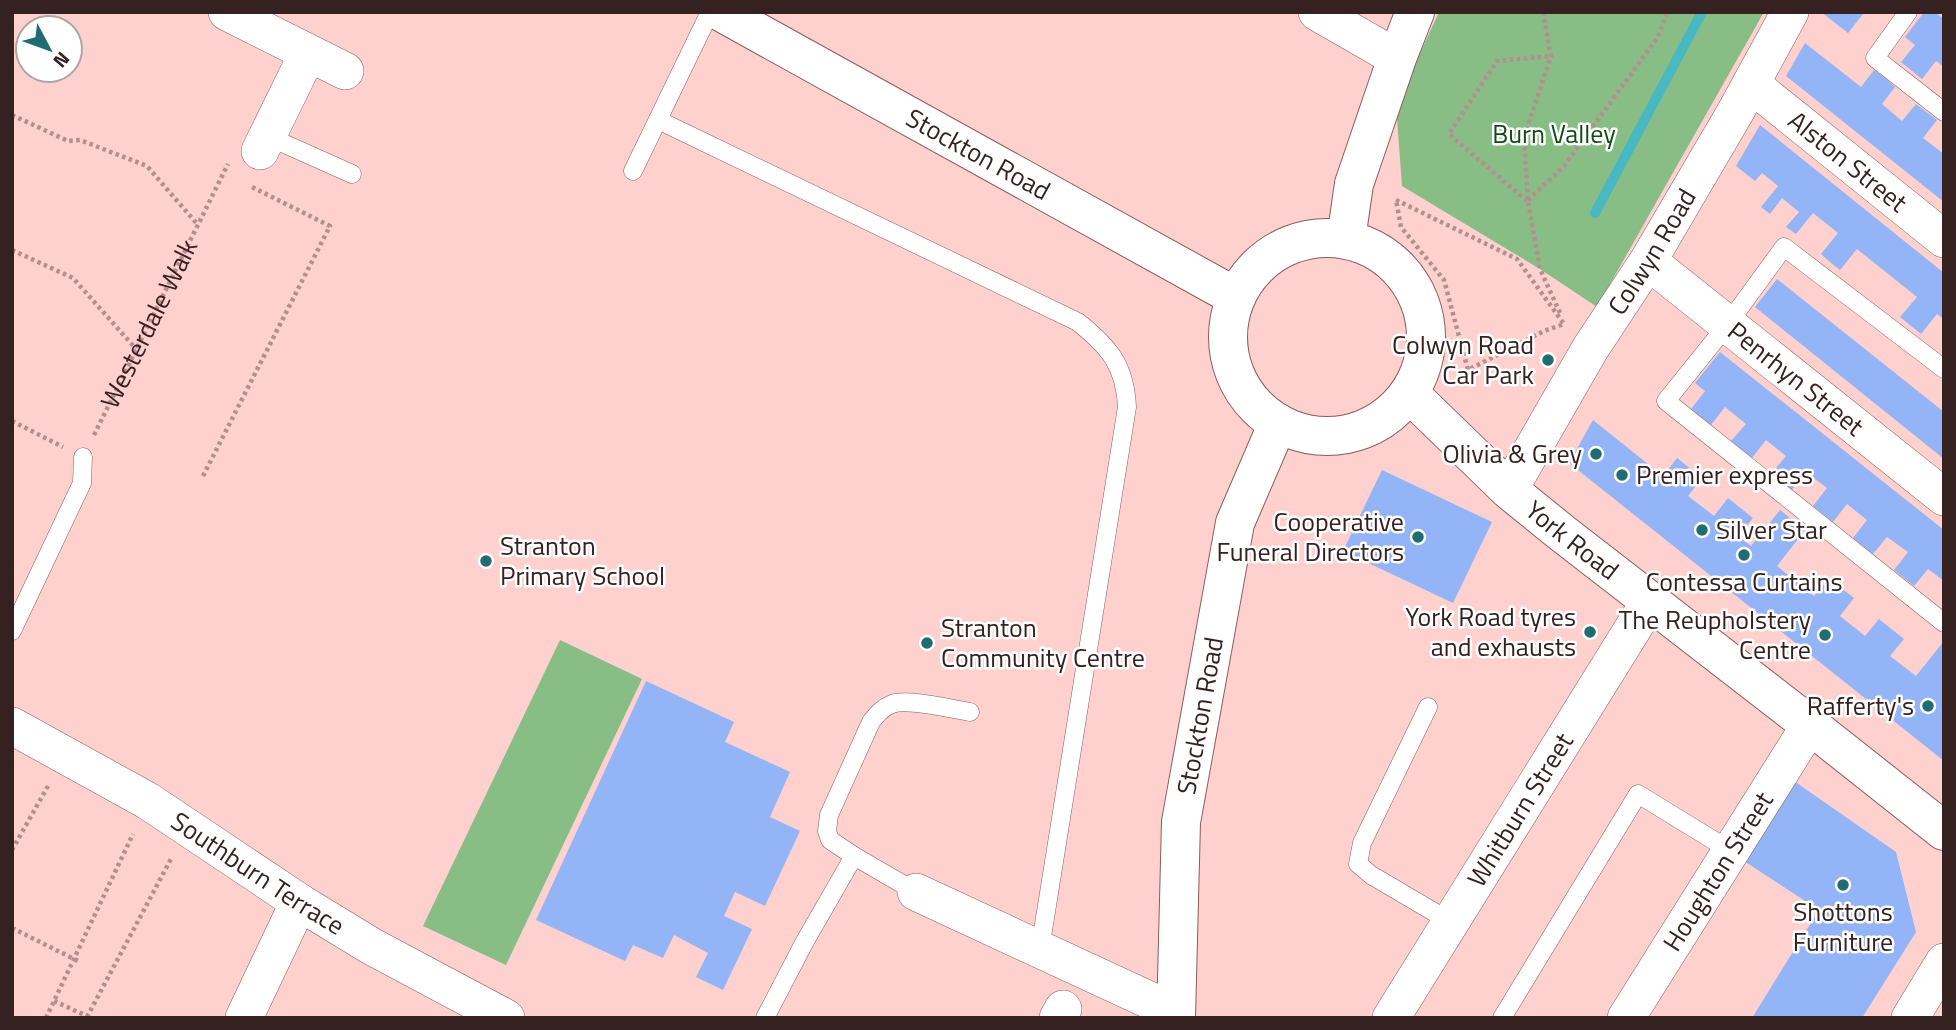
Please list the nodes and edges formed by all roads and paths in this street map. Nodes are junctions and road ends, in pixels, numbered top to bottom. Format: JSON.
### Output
{"nodes":[{"id":1,"x":227,"y":12,"type":"edge"},
{"id":2,"x":710,"y":12,"type":"edge"},
{"id":3,"x":721,"y":12,"type":"edge"},
{"id":4,"x":1317,"y":12,"type":"edge"},
{"id":5,"x":1415,"y":12,"type":"edge"},
{"id":6,"x":1543,"y":12,"type":"edge"},
{"id":7,"x":1667,"y":12,"type":"edge"},
{"id":8,"x":1790,"y":12,"type":"edge"},
{"id":9,"x":1908,"y":12,"type":"edge"},
{"id":10,"x":308,"y":53,"type":"junction"},
{"id":11,"x":1551,"y":56,"type":"junction"},
{"id":12,"x":1397,"y":58,"type":"junction"},
{"id":13,"x":345,"y":71,"type":"dead end"},
{"id":14,"x":1751,"y":83,"type":"junction"},
{"id":15,"x":1944,"y":112,"type":"edge"},
{"id":16,"x":12,"y":115,"type":"edge"},
{"id":17,"x":658,"y":120,"type":"junction"},
{"id":18,"x":264,"y":144,"type":"junction"},
{"id":19,"x":633,"y":171,"type":"dead end"},
{"id":20,"x":223,"y":172,"type":"junction"},
{"id":21,"x":352,"y":174,"type":"dead end"},
{"id":22,"x":235,"y":178,"type":"dead end"},
{"id":23,"x":247,"y":184,"type":"dead end"},
{"id":24,"x":1528,"y":201,"type":"junction"},
{"id":25,"x":198,"y":225,"type":"junction"},
{"id":26,"x":1944,"y":239,"type":"edge"},
{"id":27,"x":1346,"y":240,"type":"junction"},
{"id":28,"x":12,"y":250,"type":"edge"},
{"id":29,"x":1648,"y":261,"type":"junction"},
{"id":30,"x":1236,"y":297,"type":"junction"},
{"id":31,"x":1564,"y":324,"type":"junction"},
{"id":32,"x":1727,"y":325,"type":"junction"},
{"id":33,"x":136,"y":349,"type":"junction"},
{"id":34,"x":1944,"y":369,"type":"edge"},
{"id":35,"x":1409,"y":393,"type":"junction"},
{"id":36,"x":12,"y":421,"type":"edge"},
{"id":37,"x":1278,"y":423,"type":"junction"},
{"id":38,"x":83,"y":457,"type":"junction"},
{"id":39,"x":203,"y":476,"type":"dead end"},
{"id":40,"x":1509,"y":490,"type":"junction"},
{"id":41,"x":1944,"y":497,"type":"edge"},
{"id":42,"x":1650,"y":601,"type":"junction"},
{"id":43,"x":1944,"y":623,"type":"edge"},
{"id":44,"x":12,"y":631,"type":"edge"},
{"id":45,"x":1428,"y":707,"type":"dead end"},
{"id":46,"x":970,"y":712,"type":"dead end"},
{"id":47,"x":1810,"y":725,"type":"junction"},
{"id":48,"x":12,"y":726,"type":"edge"},
{"id":49,"x":65,"y":755,"type":"junction"},
{"id":50,"x":148,"y":801,"type":"junction"},
{"id":51,"x":188,"y":828,"type":"junction"},
{"id":52,"x":1944,"y":831,"type":"edge"},
{"id":53,"x":12,"y":849,"type":"edge"},
{"id":54,"x":1731,"y":850,"type":"junction"},
{"id":55,"x":853,"y":856,"type":"junction"},
{"id":56,"x":916,"y":892,"type":"joint"},
{"id":57,"x":299,"y":902,"type":"junction"},
{"id":58,"x":1451,"y":922,"type":"junction"},
{"id":59,"x":12,"y":928,"type":"edge"},
{"id":60,"x":1040,"y":949,"type":"junction"},
{"id":61,"x":78,"y":961,"type":"dead end"},
{"id":62,"x":1944,"y":962,"type":"edge"},
{"id":63,"x":54,"y":1001,"type":"junction"},
{"id":64,"x":1175,"y":1015,"type":"edge"},
{"id":65,"x":88,"y":1017,"type":"edge"},
{"id":66,"x":46,"y":1018,"type":"edge"},
{"id":67,"x":244,"y":1018,"type":"edge"},
{"id":68,"x":506,"y":1018,"type":"edge"},
{"id":69,"x":765,"y":1018,"type":"edge"},
{"id":70,"x":1391,"y":1018,"type":"edge"},
{"id":71,"x":1502,"y":1018,"type":"edge"},
{"id":72,"x":1626,"y":1018,"type":"edge"},
{"id":73,"x":1910,"y":1018,"type":"edge"}],
"edges":[{"from":1,"to":10,"type":"street"},
{"from":2,"to":17,"type":"lane"},
{"from":3,"to":30,"type":"main road","name":"Stockton Road"},
{"from":4,"to":12,"type":"street"},
{"from":5,"to":12,"type":"main road"},
{"from":6,"to":11,"type":"path"},
{"from":7,"to":24,"type":"path"},
{"from":8,"to":14,"type":"street","name":"Colwyn Road"},
{"from":9,"to":15,"type":"lane"},
{"from":10,"to":13,"type":"street"},
{"from":10,"to":18,"type":"street"},
{"from":11,"to":24,"type":"path"},
{"from":11,"to":24,"type":"path"},
{"from":12,"to":27,"type":"main road"},
{"from":14,"to":26,"type":"street","name":"Alston Street"},
{"from":14,"to":29,"type":"street","name":"Colwyn Road"},
{"from":16,"to":25,"type":"path"},
{"from":17,"to":19,"type":"lane"},
{"from":17,"to":60,"type":"lane"},
{"from":18,"to":20,"type":"path","name":"Westerdale Walk"},
{"from":18,"to":21,"type":"lane"},
{"from":20,"to":22,"type":"path"},
{"from":20,"to":25,"type":"path","name":"Westerdale Walk"},
{"from":23,"to":39,"type":"path"},
{"from":24,"to":31,"type":"path"},
{"from":25,"to":33,"type":"path","name":"Westerdale Walk"},
{"from":27,"to":30,"type":"main road"},
{"from":27,"to":35,"type":"main road"},
{"from":28,"to":33,"type":"path"},
{"from":29,"to":32,"type":"street","name":"Penrhyn Street"},
{"from":29,"to":40,"type":"street","name":"Colwyn Road"},
{"from":30,"to":37,"type":"main road"},
{"from":31,"to":31,"type":"path"},
{"from":32,"to":34,"type":"lane"},
{"from":32,"to":41,"type":"street","name":"Penrhyn Street"},
{"from":32,"to":43,"type":"lane"},
{"from":33,"to":38,"type":"path","name":"Westerdale Walk"},
{"from":35,"to":37,"type":"main road"},
{"from":35,"to":40,"type":"main road","name":"York Road"},
{"from":36,"to":38,"type":"path"},
{"from":37,"to":64,"type":"main road","name":"Stockton Road"},
{"from":38,"to":44,"type":"lane"},
{"from":40,"to":42,"type":"main road","name":"York Road"},
{"from":42,"to":47,"type":"main road","name":"York Road"},
{"from":42,"to":58,"type":"street","name":"Whitburn Street"},
{"from":45,"to":58,"type":"lane"},
{"from":46,"to":55,"type":"lane"},
{"from":47,"to":52,"type":"main road","name":"York Road"},
{"from":47,"to":54,"type":"street","name":"Houghton Street"},
{"from":48,"to":49,"type":"street","name":"Southburn Terrace"},
{"from":49,"to":50,"type":"street","name":"Southburn Terrace"},
{"from":49,"to":53,"type":"path"},
{"from":50,"to":51,"type":"street","name":"Southburn Terrace"},
{"from":50,"to":63,"type":"path"},
{"from":51,"to":57,"type":"street","name":"Southburn Terrace"},
{"from":51,"to":65,"type":"path"},
{"from":54,"to":71,"type":"lane"},
{"from":54,"to":72,"type":"street","name":"Houghton Street"},
{"from":55,"to":56,"type":"lane"},
{"from":55,"to":69,"type":"lane"},
{"from":56,"to":60,"type":"street"},
{"from":57,"to":67,"type":"street"},
{"from":57,"to":68,"type":"street","name":"Southburn Terrace"},
{"from":58,"to":70,"type":"street","name":"Whitburn Street"},
{"from":59,"to":61,"type":"path"},
{"from":60,"to":64,"type":"street"},
{"from":62,"to":73,"type":"street"},
{"from":63,"to":65,"type":"path"},
{"from":63,"to":66,"type":"path"}]}
